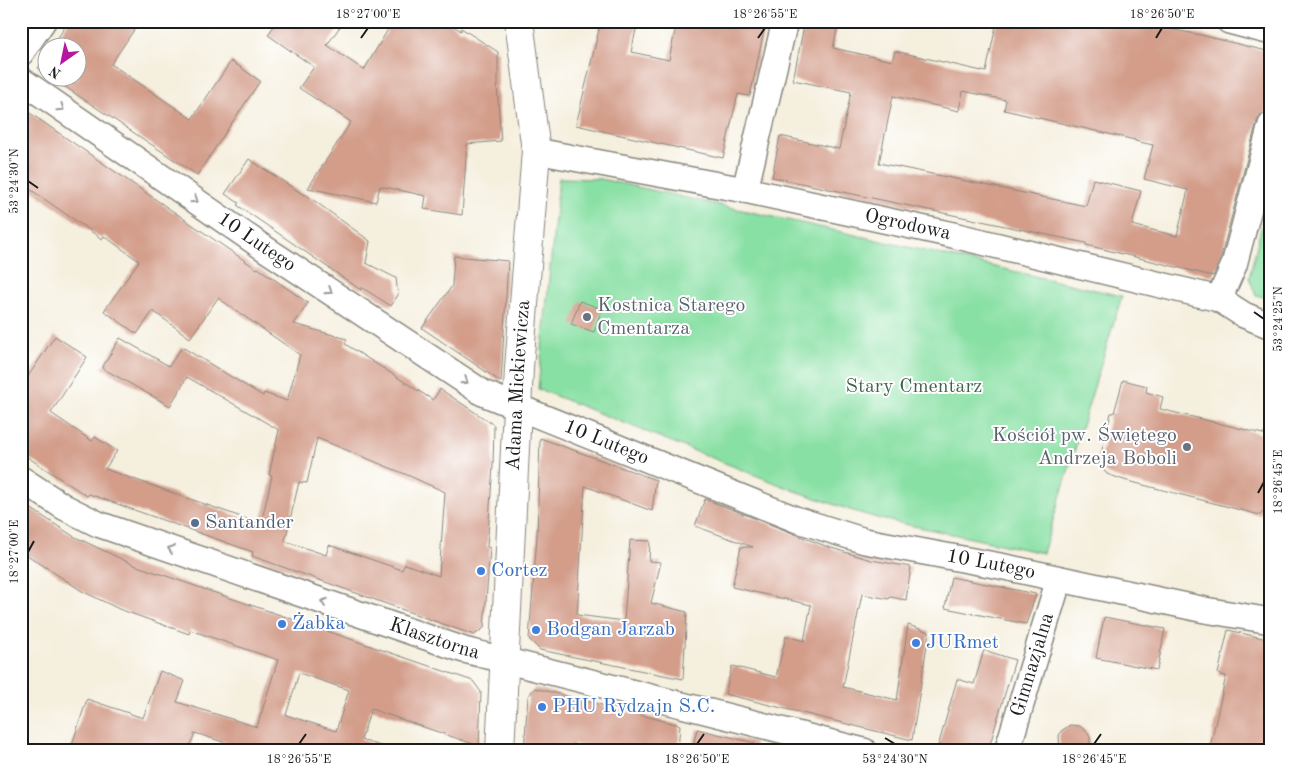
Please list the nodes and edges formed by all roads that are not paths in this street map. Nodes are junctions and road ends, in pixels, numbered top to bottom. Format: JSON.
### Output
{"nodes":[{"id":1,"x":43,"y":21,"type":"edge"},
{"id":2,"x":785,"y":21,"type":"edge"},
{"id":3,"x":1229,"y":21,"type":"edge"},
{"id":4,"x":517,"y":22,"type":"edge"},
{"id":5,"x":1271,"y":32,"type":"edge"},
{"id":6,"x":21,"y":53,"type":"edge"},
{"id":7,"x":21,"y":80,"type":"edge"},
{"id":8,"x":1271,"y":125,"type":"edge"},
{"id":9,"x":536,"y":151,"type":"junction"},
{"id":10,"x":745,"y":190,"type":"junction"},
{"id":11,"x":1219,"y":299,"type":"junction"},
{"id":12,"x":1271,"y":326,"type":"edge"},
{"id":13,"x":518,"y":408,"type":"junction"},
{"id":14,"x":21,"y":479,"type":"edge"},
{"id":15,"x":1059,"y":579,"type":"junction"},
{"id":16,"x":1271,"y":621,"type":"edge"},
{"id":17,"x":504,"y":661,"type":"junction"},
{"id":18,"x":500,"y":751,"type":"edge"},
{"id":19,"x":864,"y":751,"type":"edge"},
{"id":20,"x":1007,"y":751,"type":"edge"}],
"edges":[{"from":1,"to":6,"type":"street"},
{"from":2,"to":10,"type":"street"},
{"from":3,"to":5,"type":"street"},
{"from":4,"to":9,"type":"street","name":"Adama Mickiewicza"},
{"from":7,"to":13,"type":"street","name":"10 Lutego","one_way":true},
{"from":8,"to":11,"type":"street"},
{"from":9,"to":10,"type":"street","name":"Ogrodowa"},
{"from":9,"to":13,"type":"street","name":"Adama Mickiewicza"},
{"from":10,"to":11,"type":"street","name":"Ogrodowa"},
{"from":11,"to":12,"type":"street","name":"Ogrodowa"},
{"from":13,"to":15,"type":"street","name":"10 Lutego"},
{"from":13,"to":17,"type":"street","name":"Adama Mickiewicza"},
{"from":17,"to":14,"type":"street","name":"Klasztorna","one_way":true},
{"from":15,"to":16,"type":"street","name":"10 Lutego"},
{"from":15,"to":20,"type":"street","name":"Gimnazjalna"},
{"from":17,"to":18,"type":"street","name":"Adama Mickiewicza"},
{"from":17,"to":19,"type":"street","name":"Klasztorna"}]}
